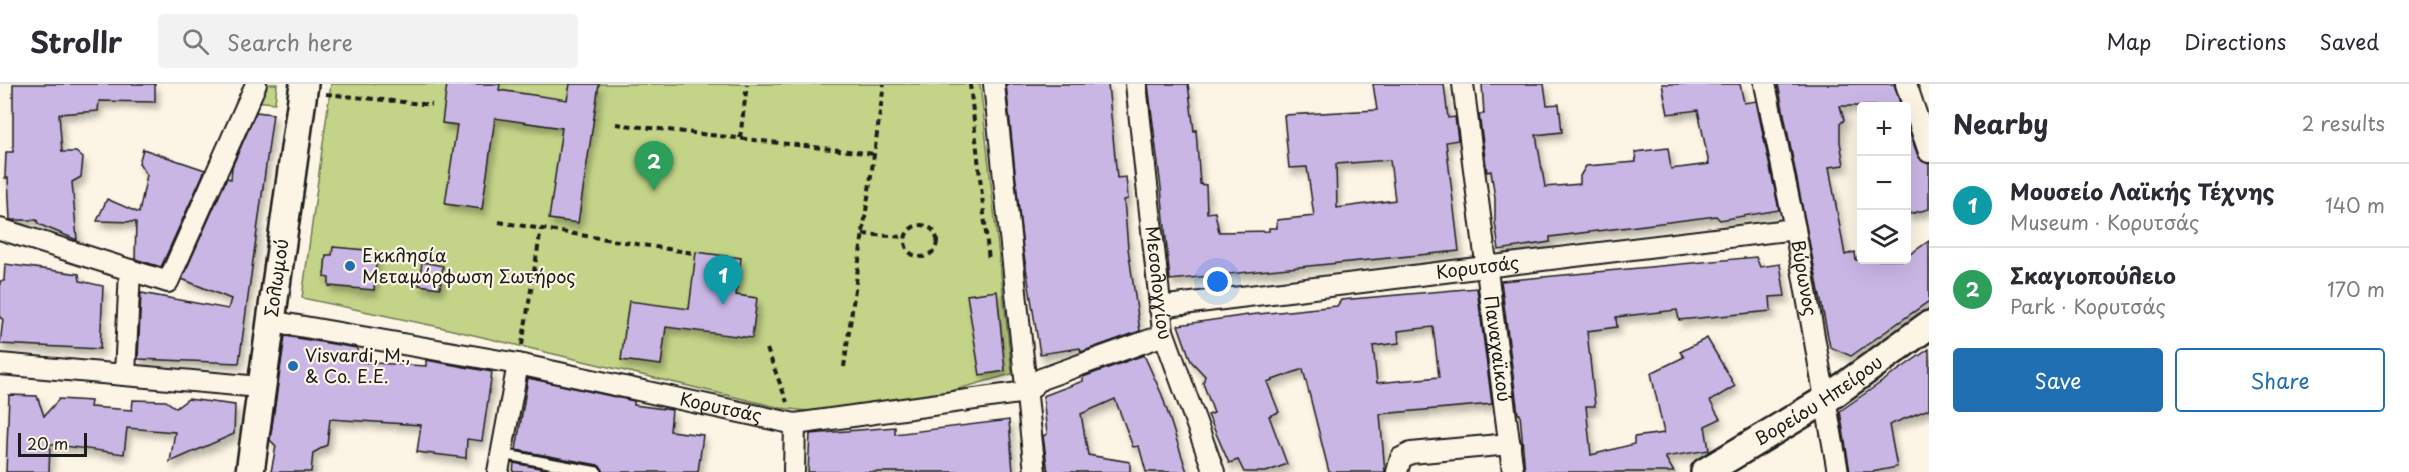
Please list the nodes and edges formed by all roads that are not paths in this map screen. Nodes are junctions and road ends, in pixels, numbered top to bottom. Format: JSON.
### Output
{"nodes":[{"id":1,"x":256,"y":84,"type":"edge"},
{"id":2,"x":994,"y":84,"type":"edge"},
{"id":3,"x":1136,"y":84,"type":"edge"},
{"id":4,"x":1463,"y":84,"type":"edge"},
{"id":5,"x":1765,"y":84,"type":"edge"},
{"id":6,"x":1906,"y":84,"type":"edge"},
{"id":7,"x":304,"y":88,"type":"edge"},
{"id":8,"x":1927,"y":139,"type":"edge"},
{"id":9,"x":0,"y":229,"type":"edge"},
{"id":10,"x":1795,"y":229,"type":"junction"},
{"id":11,"x":1486,"y":267,"type":"junction"},
{"id":12,"x":130,"y":270,"type":"junction"},
{"id":13,"x":1159,"y":307,"type":"junction"},
{"id":14,"x":270,"y":321,"type":"junction"},
{"id":15,"x":1929,"y":325,"type":"edge"},
{"id":16,"x":1164,"y":335,"type":"junction"},
{"id":17,"x":0,"y":364,"type":"edge"},
{"id":18,"x":518,"y":364,"type":"junction"},
{"id":19,"x":125,"y":375,"type":"junction"},
{"id":20,"x":260,"y":387,"type":"junction"},
{"id":21,"x":1026,"y":392,"type":"junction"},
{"id":22,"x":1825,"y":400,"type":"junction"},
{"id":23,"x":795,"y":424,"type":"junction"},
{"id":24,"x":1510,"y":444,"type":"junction"},
{"id":25,"x":499,"y":463,"type":"edge"},
{"id":26,"x":250,"y":472,"type":"edge"},
{"id":27,"x":597,"y":472,"type":"edge"},
{"id":28,"x":794,"y":472,"type":"edge"},
{"id":29,"x":1035,"y":472,"type":"edge"},
{"id":30,"x":1214,"y":472,"type":"edge"},
{"id":31,"x":1397,"y":472,"type":"edge"},
{"id":32,"x":1513,"y":472,"type":"edge"},
{"id":33,"x":1705,"y":472,"type":"edge"},
{"id":34,"x":1838,"y":472,"type":"edge"}],
"edges":[{"from":1,"to":12,"type":"street"},
{"from":2,"to":21,"type":"street"},
{"from":3,"to":13,"type":"street","name":"Μεσολογγίου"},
{"from":4,"to":11,"type":"street","name":"Παναχαϊκού"},
{"from":5,"to":10,"type":"street","name":"Βύρωνος"},
{"from":6,"to":8,"type":"street"},
{"from":7,"to":14,"type":"main road","name":"Σολωμού"},
{"from":9,"to":12,"type":"street"},
{"from":10,"to":11,"type":"street","name":"Κορυτσάς"},
{"from":10,"to":22,"type":"street","name":"Βύρωνος"},
{"from":11,"to":13,"type":"street","name":"Κορυτσάς"},
{"from":11,"to":24,"type":"street","name":"Παναχαϊκού"},
{"from":12,"to":19,"type":"street"},
{"from":13,"to":16,"type":"street","name":"Μεσολογγίου"},
{"from":14,"to":18,"type":"street","name":"Κορυτσάς"},
{"from":14,"to":20,"type":"main road","name":"Σολωμού"},
{"from":15,"to":22,"type":"main road","name":"Βορείου Ηπείρου"},
{"from":16,"to":21,"type":"street","name":"Κορυτσάς"},
{"from":16,"to":30,"type":"street","name":"Μεσολογγίου"},
{"from":17,"to":19,"type":"street"},
{"from":18,"to":23,"type":"street","name":"Κορυτσάς"},
{"from":18,"to":25,"type":"street"},
{"from":19,"to":20,"type":"street"},
{"from":20,"to":26,"type":"main road","name":"Σολωμού"},
{"from":21,"to":23,"type":"street","name":"Κορυτσάς"},
{"from":21,"to":29,"type":"street"},
{"from":22,"to":33,"type":"main road","name":"Βορείου Ηπείρου"},
{"from":22,"to":34,"type":"street","name":"Βύρωνος"},
{"from":23,"to":28,"type":"street"},
{"from":24,"to":31,"type":"street"},
{"from":24,"to":32,"type":"street","name":"Παναχαϊκού"},
{"from":25,"to":27,"type":"lane"}]}
